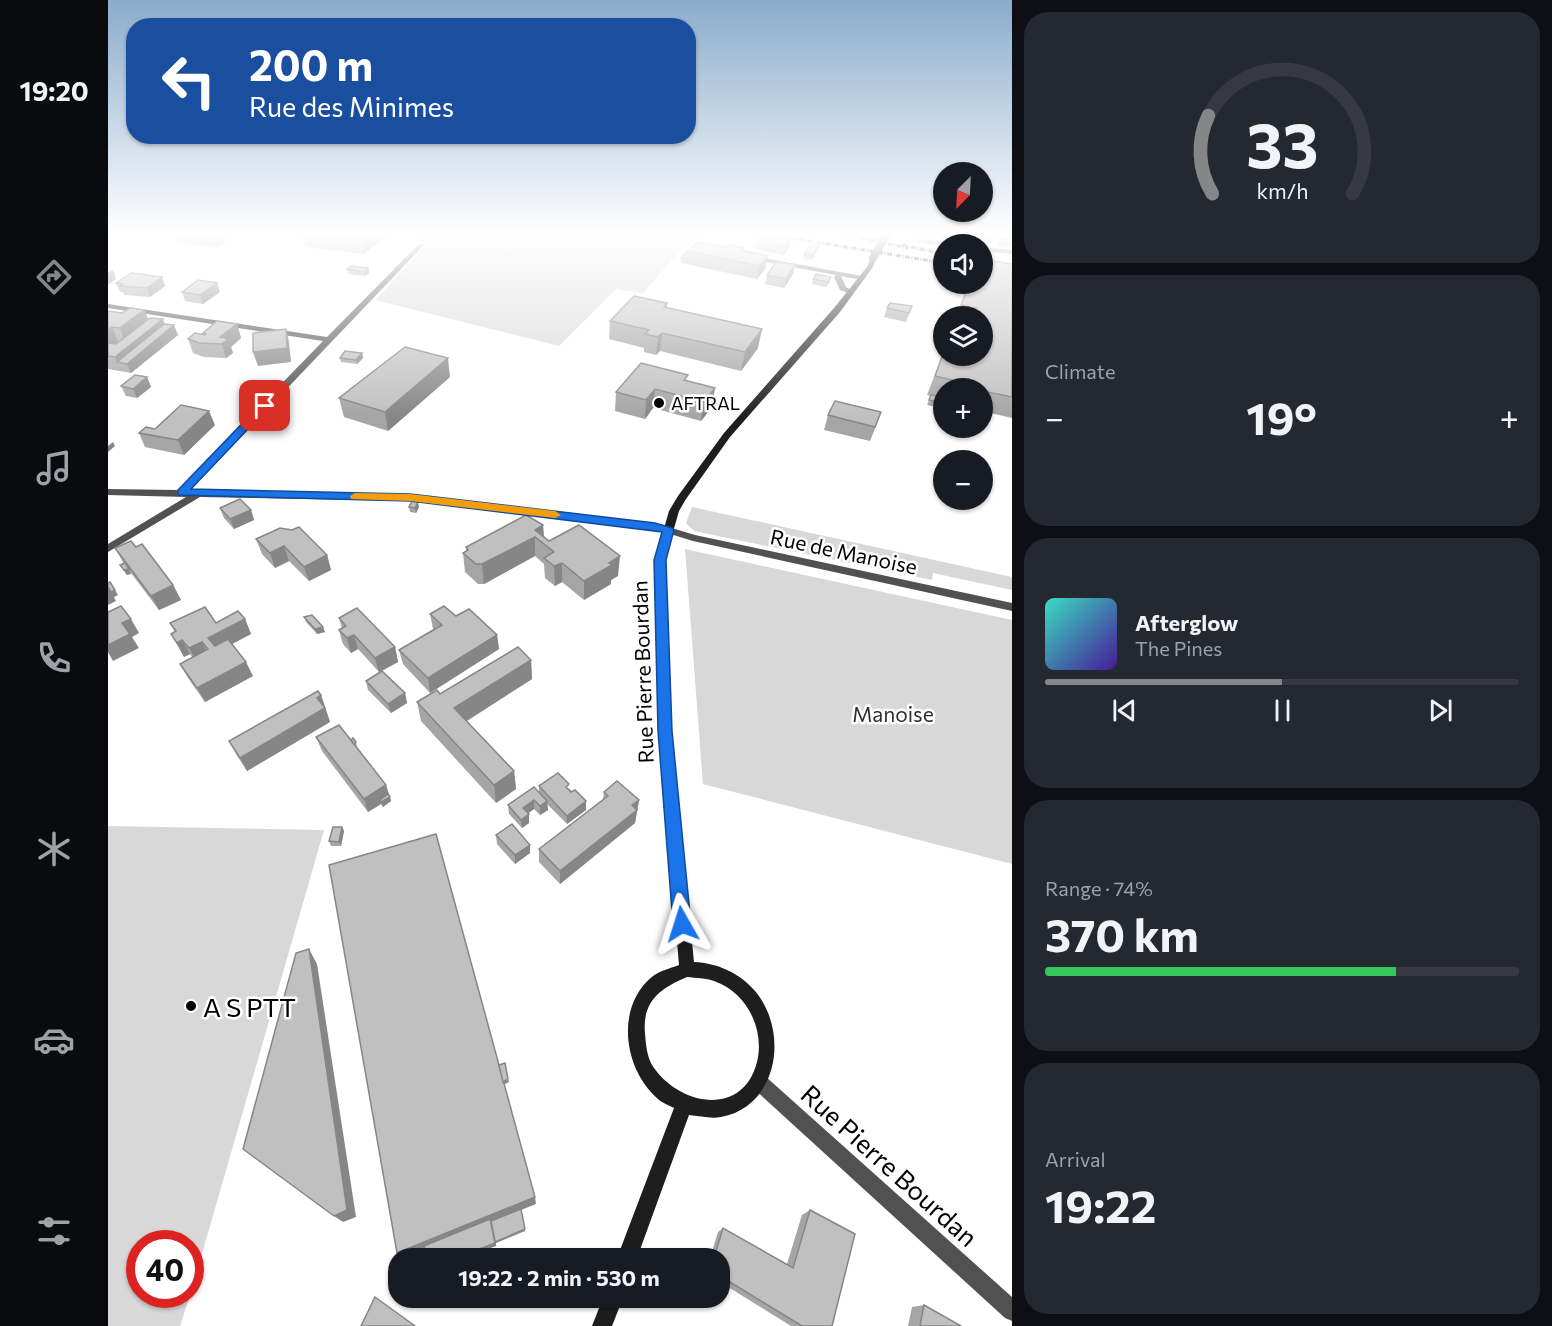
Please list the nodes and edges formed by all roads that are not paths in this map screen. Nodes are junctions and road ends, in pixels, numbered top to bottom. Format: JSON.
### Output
{"nodes":[{"id":1,"x":374,"y":294,"type":"edge"},
{"id":2,"x":848,"y":294,"type":"edge"},
{"id":3,"x":108,"y":306,"type":"edge"},
{"id":4,"x":329,"y":340,"type":"junction"},
{"id":5,"x":108,"y":492,"type":"edge"},
{"id":6,"x":182,"y":492,"type":"junction"},
{"id":7,"x":199,"y":493,"type":"junction"},
{"id":8,"x":668,"y":530,"type":"junction"},
{"id":9,"x":108,"y":549,"type":"edge"},
{"id":10,"x":1012,"y":607,"type":"edge"},
{"id":11,"x":687,"y":969,"type":"junction"},
{"id":12,"x":759,"y":1082,"type":"junction"},
{"id":13,"x":684,"y":1105,"type":"junction"},
{"id":14,"x":631,"y":1248,"type":"edge"},
{"id":15,"x":609,"y":1308,"type":"edge"},
{"id":16,"x":1012,"y":1311,"type":"edge"},
{"id":17,"x":602,"y":1326,"type":"edge"}],
"edges":[{"from":1,"to":4,"type":"street"},
{"from":2,"to":8,"type":"street","name":"Rue Pierre Bourdan"},
{"from":3,"to":4,"type":"street"},
{"from":4,"to":6,"type":"street"},
{"from":5,"to":6,"type":"street","name":"Rue de Manoise"},
{"from":6,"to":7,"type":"street","name":"Rue de Manoise"},
{"from":7,"to":8,"type":"street","name":"Rue de Manoise"},
{"from":7,"to":9,"type":"street"},
{"from":8,"to":10,"type":"street","name":"Rue de Manoise"},
{"from":8,"to":11,"type":"street","name":"Rue Pierre Bourdan"},
{"from":11,"to":12,"type":"street"},
{"from":11,"to":13,"type":"street"},
{"from":12,"to":13,"type":"street"},
{"from":12,"to":16,"type":"street","name":"Rue Pierre Bourdan"},
{"from":13,"to":14,"type":"street"},
{"from":15,"to":17,"type":"street"}]}
